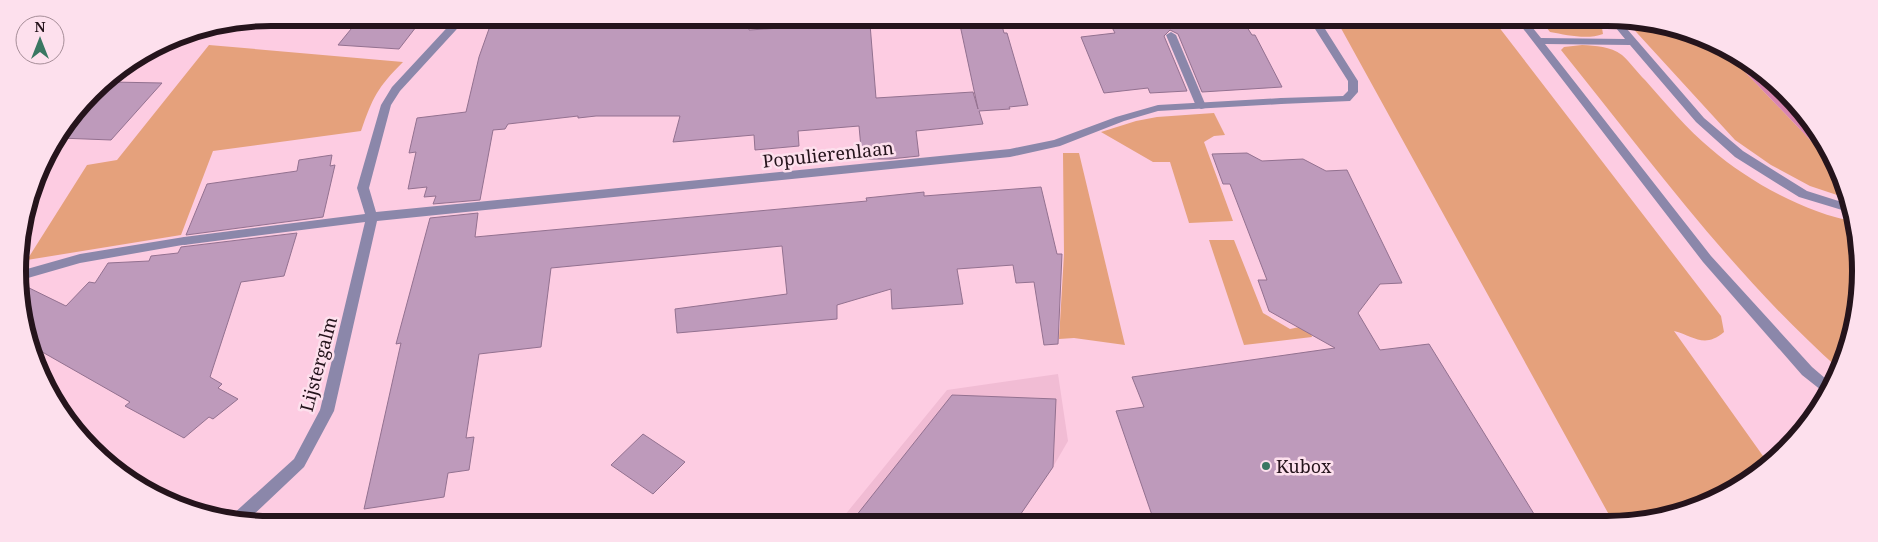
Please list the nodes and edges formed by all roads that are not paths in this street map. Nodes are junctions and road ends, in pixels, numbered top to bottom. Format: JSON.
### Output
{"nodes":[{"id":1,"x":454,"y":26,"type":"edge"},
{"id":2,"x":1319,"y":26,"type":"edge"},
{"id":3,"x":1526,"y":26,"type":"edge"},
{"id":4,"x":1620,"y":27,"type":"edge"},
{"id":5,"x":1171,"y":35,"type":"dead end"},
{"id":6,"x":1537,"y":41,"type":"junction"},
{"id":7,"x":1632,"y":42,"type":"junction"},
{"id":8,"x":1201,"y":106,"type":"junction"},
{"id":9,"x":1843,"y":206,"type":"edge"},
{"id":10,"x":372,"y":217,"type":"junction"},
{"id":11,"x":26,"y":274,"type":"edge"},
{"id":12,"x":1824,"y":385,"type":"edge"},
{"id":13,"x":243,"y":514,"type":"edge"}],
"edges":[{"from":1,"to":10,"type":"street"},
{"from":2,"to":8,"type":"street","name":"Populierenlaan"},
{"from":3,"to":6,"type":"street"},
{"from":4,"to":7,"type":"street"},
{"from":5,"to":8,"type":"street"},
{"from":6,"to":7,"type":"street"},
{"from":6,"to":12,"type":"street"},
{"from":7,"to":9,"type":"street"},
{"from":8,"to":10,"type":"street","name":"Populierenlaan"},
{"from":10,"to":11,"type":"street"},
{"from":10,"to":13,"type":"street","name":"Lijstergalm"}]}
